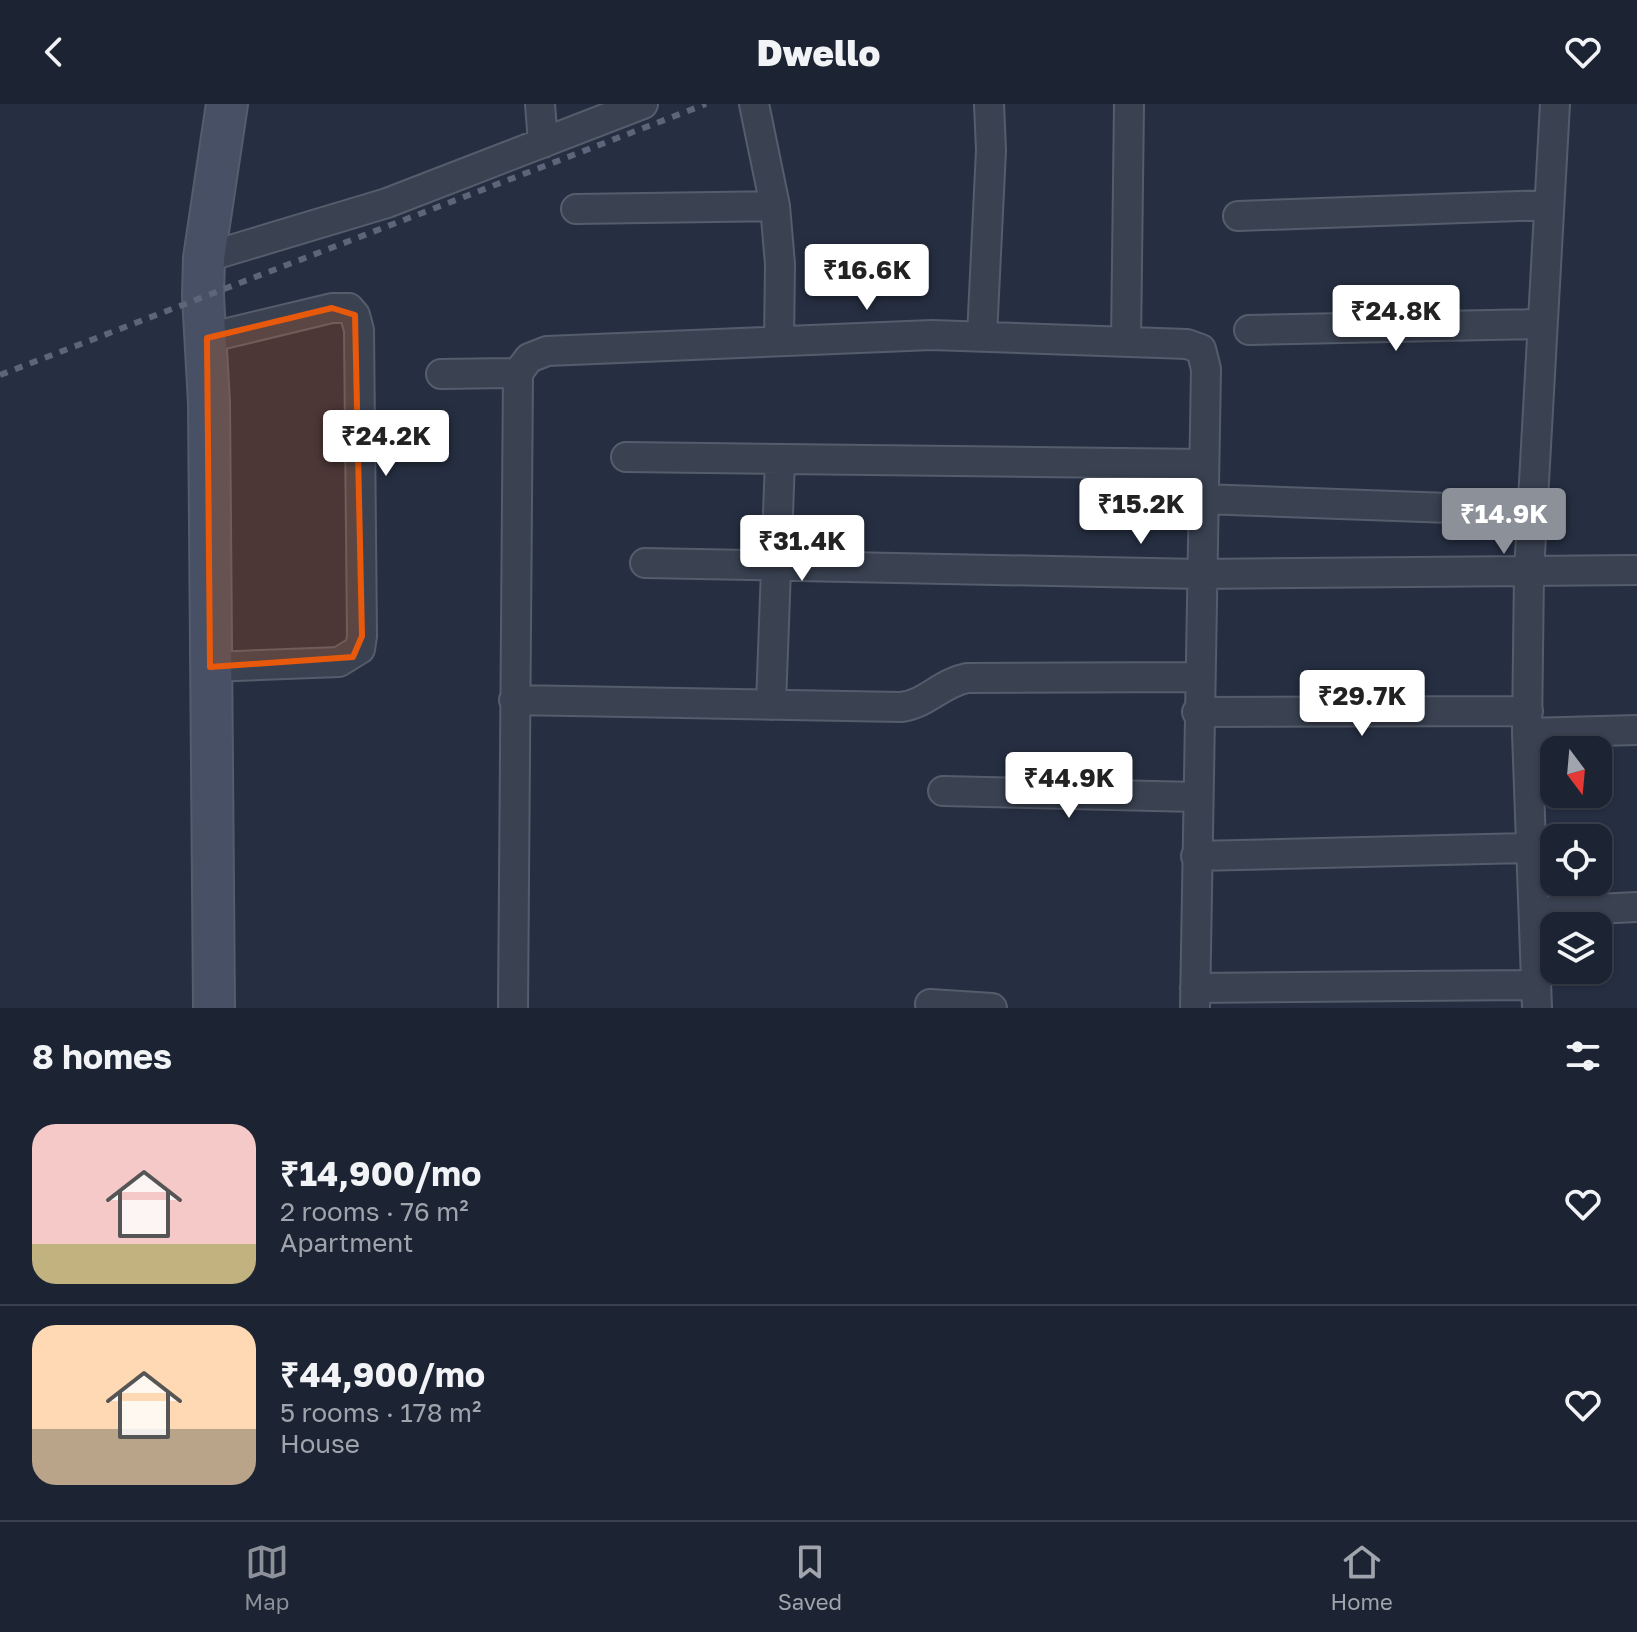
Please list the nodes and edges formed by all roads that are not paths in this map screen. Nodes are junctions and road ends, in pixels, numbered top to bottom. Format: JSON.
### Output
{"nodes":[{"id":1,"x":227,"y":104,"type":"edge"},
{"id":2,"x":540,"y":104,"type":"edge"},
{"id":3,"x":643,"y":104,"type":"edge"},
{"id":4,"x":754,"y":104,"type":"edge"},
{"id":5,"x":989,"y":104,"type":"edge"},
{"id":6,"x":1129,"y":104,"type":"edge"},
{"id":7,"x":1555,"y":104,"type":"edge"},
{"id":8,"x":543,"y":143,"type":"junction"},
{"id":9,"x":1549,"y":205,"type":"junction"},
{"id":10,"x":775,"y":206,"type":"junction"},
{"id":11,"x":576,"y":209,"type":"dead end"},
{"id":12,"x":1238,"y":216,"type":"dead end"},
{"id":13,"x":204,"y":258,"type":"junction"},
{"id":14,"x":1542,"y":324,"type":"junction"},
{"id":15,"x":1249,"y":330,"type":"dead end"},
{"id":16,"x":982,"y":336,"type":"junction"},
{"id":17,"x":207,"y":338,"type":"junction"},
{"id":18,"x":779,"y":341,"type":"junction"},
{"id":19,"x":1126,"y":342,"type":"junction"},
{"id":20,"x":518,"y":373,"type":"junction"},
{"id":21,"x":441,"y":374,"type":"dead end"},
{"id":22,"x":626,"y":457,"type":"dead end"},
{"id":23,"x":780,"y":460,"type":"junction"},
{"id":24,"x":1203,"y":464,"type":"junction"},
{"id":25,"x":1202,"y":499,"type":"junction"},
{"id":26,"x":1533,"y":511,"type":"junction"},
{"id":27,"x":645,"y":563,"type":"dead end"},
{"id":28,"x":776,"y":566,"type":"junction"},
{"id":29,"x":1637,"y":570,"type":"edge"},
{"id":30,"x":1529,"y":572,"type":"junction"},
{"id":31,"x":1200,"y":574,"type":"junction"},
{"id":32,"x":210,"y":667,"type":"junction"},
{"id":33,"x":1198,"y":677,"type":"junction"},
{"id":34,"x":514,"y":700,"type":"junction"},
{"id":35,"x":771,"y":705,"type":"junction"},
{"id":36,"x":1197,"y":712,"type":"junction"},
{"id":37,"x":1527,"y":722,"type":"junction"},
{"id":38,"x":1637,"y":730,"type":"edge"},
{"id":39,"x":943,"y":791,"type":"dead end"},
{"id":40,"x":1196,"y":797,"type":"junction"},
{"id":41,"x":1531,"y":848,"type":"junction"},
{"id":42,"x":1196,"y":856,"type":"junction"},
{"id":43,"x":1637,"y":907,"type":"edge"},
{"id":44,"x":1534,"y":912,"type":"junction"},
{"id":45,"x":1537,"y":996,"type":"edge"},
{"id":46,"x":1195,"y":998,"type":"edge"},
{"id":47,"x":930,"y":1004,"type":"dead end"},
{"id":48,"x":214,"y":1008,"type":"edge"},
{"id":49,"x":513,"y":1008,"type":"edge"},
{"id":50,"x":992,"y":1008,"type":"edge"}],
"edges":[{"from":1,"to":13,"type":"street"},
{"from":2,"to":8,"type":"street"},
{"from":3,"to":8,"type":"street"},
{"from":4,"to":10,"type":"street"},
{"from":5,"to":16,"type":"street"},
{"from":6,"to":19,"type":"street"},
{"from":7,"to":9,"type":"street"},
{"from":8,"to":13,"type":"street"},
{"from":9,"to":12,"type":"street"},
{"from":9,"to":14,"type":"street"},
{"from":10,"to":11,"type":"street"},
{"from":10,"to":18,"type":"street"},
{"from":13,"to":17,"type":"street"},
{"from":14,"to":15,"type":"street"},
{"from":14,"to":26,"type":"street"},
{"from":16,"to":18,"type":"street"},
{"from":16,"to":19,"type":"street"},
{"from":17,"to":32,"type":"street"},
{"from":17,"to":32,"type":"street"},
{"from":18,"to":20,"type":"street"},
{"from":19,"to":24,"type":"street"},
{"from":20,"to":21,"type":"street"},
{"from":20,"to":34,"type":"street"},
{"from":22,"to":23,"type":"street"},
{"from":23,"to":24,"type":"street"},
{"from":23,"to":28,"type":"street"},
{"from":24,"to":25,"type":"street"},
{"from":25,"to":26,"type":"street"},
{"from":25,"to":31,"type":"street"},
{"from":26,"to":30,"type":"street"},
{"from":27,"to":28,"type":"street"},
{"from":28,"to":31,"type":"street"},
{"from":28,"to":35,"type":"street"},
{"from":29,"to":30,"type":"street"},
{"from":30,"to":31,"type":"street"},
{"from":30,"to":37,"type":"street"},
{"from":31,"to":33,"type":"street"},
{"from":32,"to":48,"type":"street"},
{"from":33,"to":35,"type":"street"},
{"from":33,"to":36,"type":"street"},
{"from":34,"to":35,"type":"street"},
{"from":34,"to":49,"type":"street"},
{"from":36,"to":37,"type":"street"},
{"from":36,"to":40,"type":"street"},
{"from":37,"to":38,"type":"street"},
{"from":37,"to":41,"type":"street"},
{"from":39,"to":40,"type":"street"},
{"from":40,"to":42,"type":"street"},
{"from":41,"to":42,"type":"street"},
{"from":41,"to":44,"type":"street"},
{"from":42,"to":46,"type":"street"},
{"from":43,"to":44,"type":"street"},
{"from":44,"to":45,"type":"street"},
{"from":45,"to":46,"type":"street"},
{"from":47,"to":50,"type":"street"}]}
